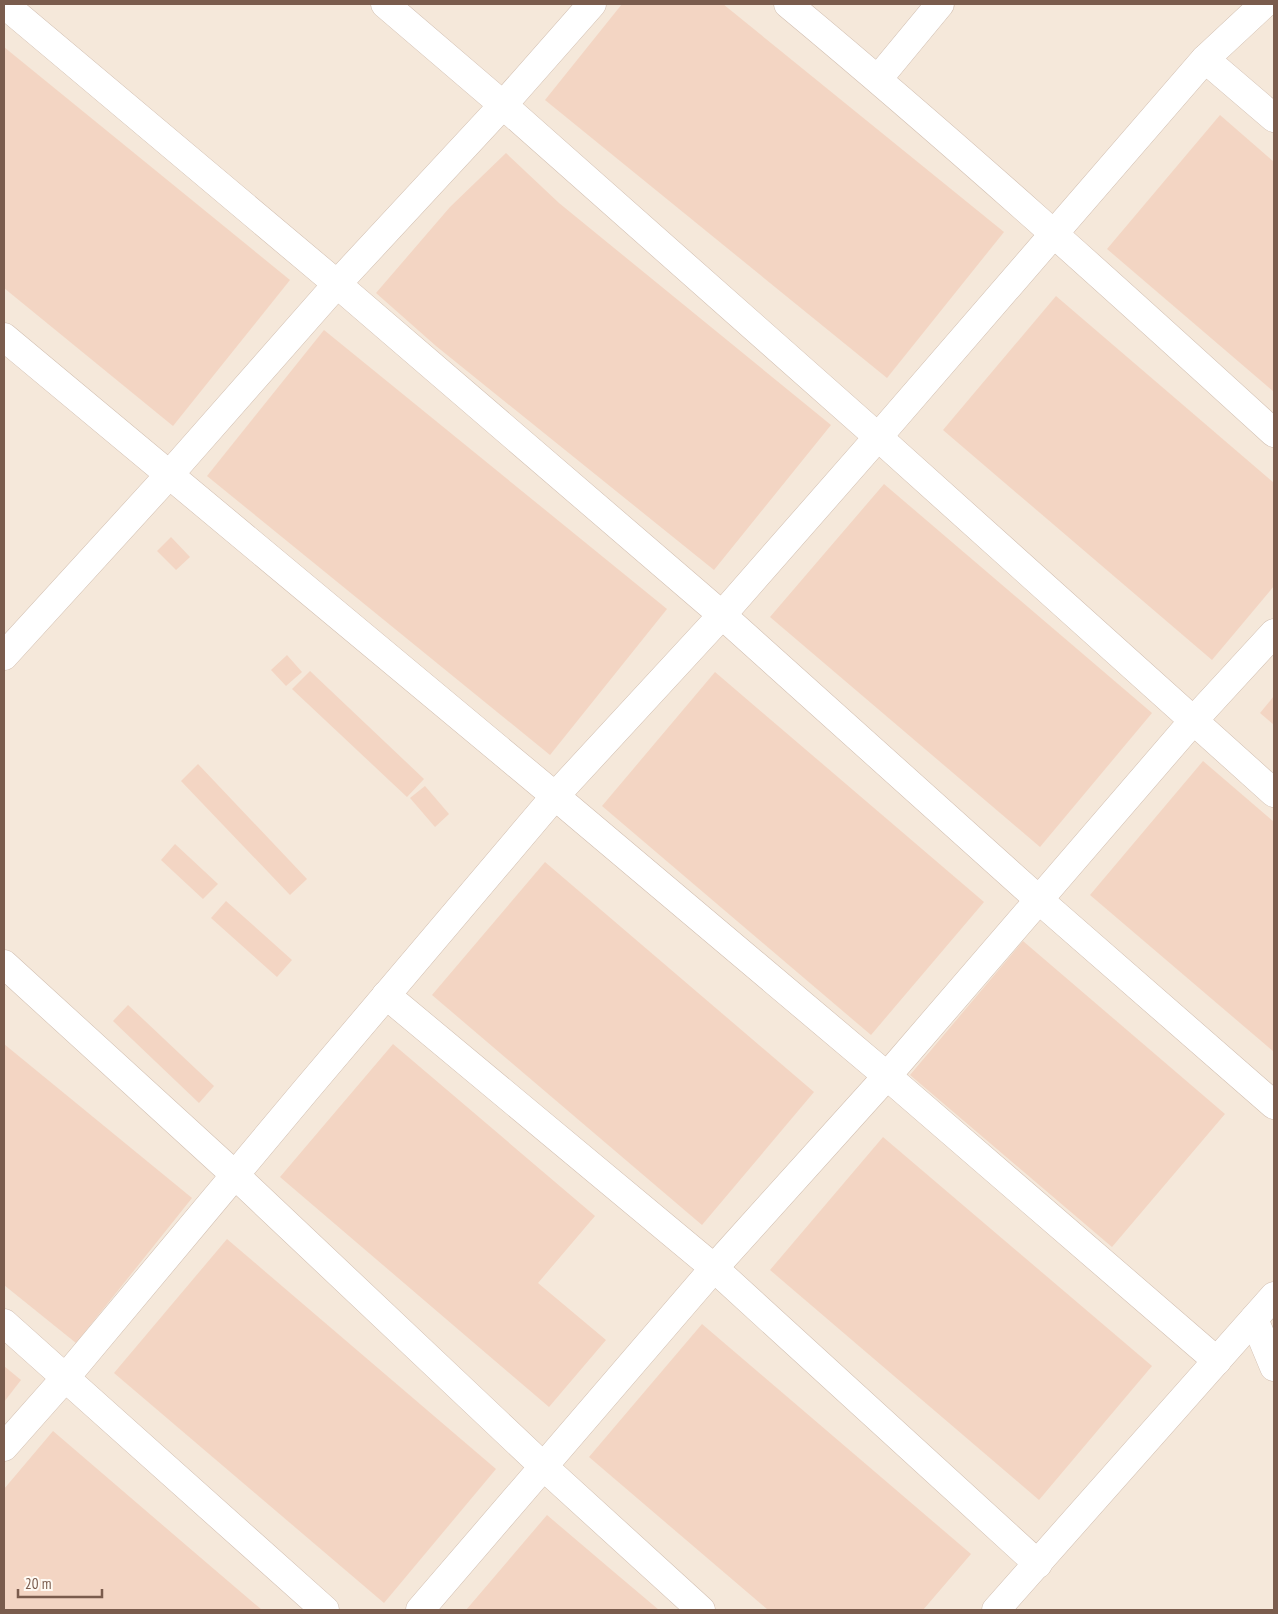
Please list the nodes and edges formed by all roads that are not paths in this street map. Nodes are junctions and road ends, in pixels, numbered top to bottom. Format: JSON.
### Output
{"nodes":[{"id":1,"x":4,"y":4,"type":"edge"},
{"id":2,"x":385,"y":4,"type":"edge"},
{"id":3,"x":592,"y":4,"type":"edge"},
{"id":4,"x":788,"y":4,"type":"edge"},
{"id":5,"x":940,"y":4,"type":"edge"},
{"id":6,"x":1264,"y":4,"type":"edge"},
{"id":7,"x":1205,"y":59,"type":"junction"},
{"id":8,"x":878,"y":79,"type":"junction"},
{"id":9,"x":502,"y":105,"type":"junction"},
{"id":10,"x":1274,"y":118,"type":"edge"},
{"id":11,"x":1054,"y":233,"type":"junction"},
{"id":12,"x":337,"y":284,"type":"junction"},
{"id":13,"x":4,"y":339,"type":"edge"},
{"id":14,"x":1274,"y":433,"type":"edge"},
{"id":15,"x":878,"y":437,"type":"junction"},
{"id":16,"x":169,"y":475,"type":"junction"},
{"id":17,"x":722,"y":615,"type":"junction"},
{"id":18,"x":1274,"y":633,"type":"edge"},
{"id":19,"x":4,"y":656,"type":"edge"},
{"id":20,"x":1193,"y":721,"type":"junction"},
{"id":21,"x":1274,"y":793,"type":"edge"},
{"id":22,"x":555,"y":796,"type":"junction"},
{"id":23,"x":1038,"y":899,"type":"junction"},
{"id":24,"x":4,"y":964,"type":"edge"},
{"id":25,"x":386,"y":995,"type":"junction"},
{"id":26,"x":887,"y":1076,"type":"junction"},
{"id":27,"x":1274,"y":1105,"type":"edge"},
{"id":28,"x":235,"y":1175,"type":"junction"},
{"id":29,"x":714,"y":1268,"type":"junction"},
{"id":30,"x":1274,"y":1296,"type":"edge"},
{"id":31,"x":1254,"y":1319,"type":"junction"},
{"id":32,"x":4,"y":1323,"type":"edge"},
{"id":33,"x":1217,"y":1361,"type":"junction"},
{"id":34,"x":1274,"y":1367,"type":"edge"},
{"id":35,"x":66,"y":1377,"type":"junction"},
{"id":36,"x":4,"y":1447,"type":"edge"},
{"id":37,"x":544,"y":1468,"type":"junction"},
{"id":38,"x":1038,"y":1564,"type":"junction"},
{"id":39,"x":325,"y":1610,"type":"edge"},
{"id":40,"x":420,"y":1610,"type":"edge"},
{"id":41,"x":701,"y":1610,"type":"edge"},
{"id":42,"x":996,"y":1610,"type":"edge"}],
"edges":[{"from":1,"to":12,"type":"street"},
{"from":2,"to":9,"type":"street"},
{"from":3,"to":9,"type":"street"},
{"from":4,"to":8,"type":"street"},
{"from":5,"to":8,"type":"street"},
{"from":6,"to":7,"type":"street"},
{"from":7,"to":10,"type":"street"},
{"from":7,"to":11,"type":"street"},
{"from":8,"to":11,"type":"street"},
{"from":9,"to":12,"type":"street"},
{"from":9,"to":15,"type":"street"},
{"from":11,"to":14,"type":"street"},
{"from":11,"to":15,"type":"street"},
{"from":12,"to":16,"type":"street"},
{"from":12,"to":17,"type":"street"},
{"from":13,"to":16,"type":"street"},
{"from":15,"to":17,"type":"street"},
{"from":15,"to":20,"type":"street"},
{"from":16,"to":19,"type":"street"},
{"from":16,"to":22,"type":"street"},
{"from":17,"to":22,"type":"street"},
{"from":17,"to":23,"type":"street"},
{"from":18,"to":20,"type":"street"},
{"from":20,"to":21,"type":"street"},
{"from":20,"to":23,"type":"street"},
{"from":22,"to":25,"type":"street"},
{"from":22,"to":26,"type":"street"},
{"from":23,"to":26,"type":"street"},
{"from":23,"to":27,"type":"street"},
{"from":24,"to":28,"type":"street"},
{"from":25,"to":28,"type":"street"},
{"from":25,"to":29,"type":"street"},
{"from":26,"to":29,"type":"street"},
{"from":26,"to":33,"type":"street"},
{"from":28,"to":35,"type":"street"},
{"from":28,"to":37,"type":"street"},
{"from":29,"to":37,"type":"street"},
{"from":29,"to":38,"type":"street"},
{"from":30,"to":31,"type":"street"},
{"from":31,"to":33,"type":"street"},
{"from":31,"to":34,"type":"street"},
{"from":32,"to":35,"type":"street"},
{"from":33,"to":38,"type":"street"},
{"from":35,"to":36,"type":"street"},
{"from":35,"to":39,"type":"street"},
{"from":37,"to":40,"type":"street"},
{"from":37,"to":41,"type":"street"},
{"from":38,"to":42,"type":"street"}]}
